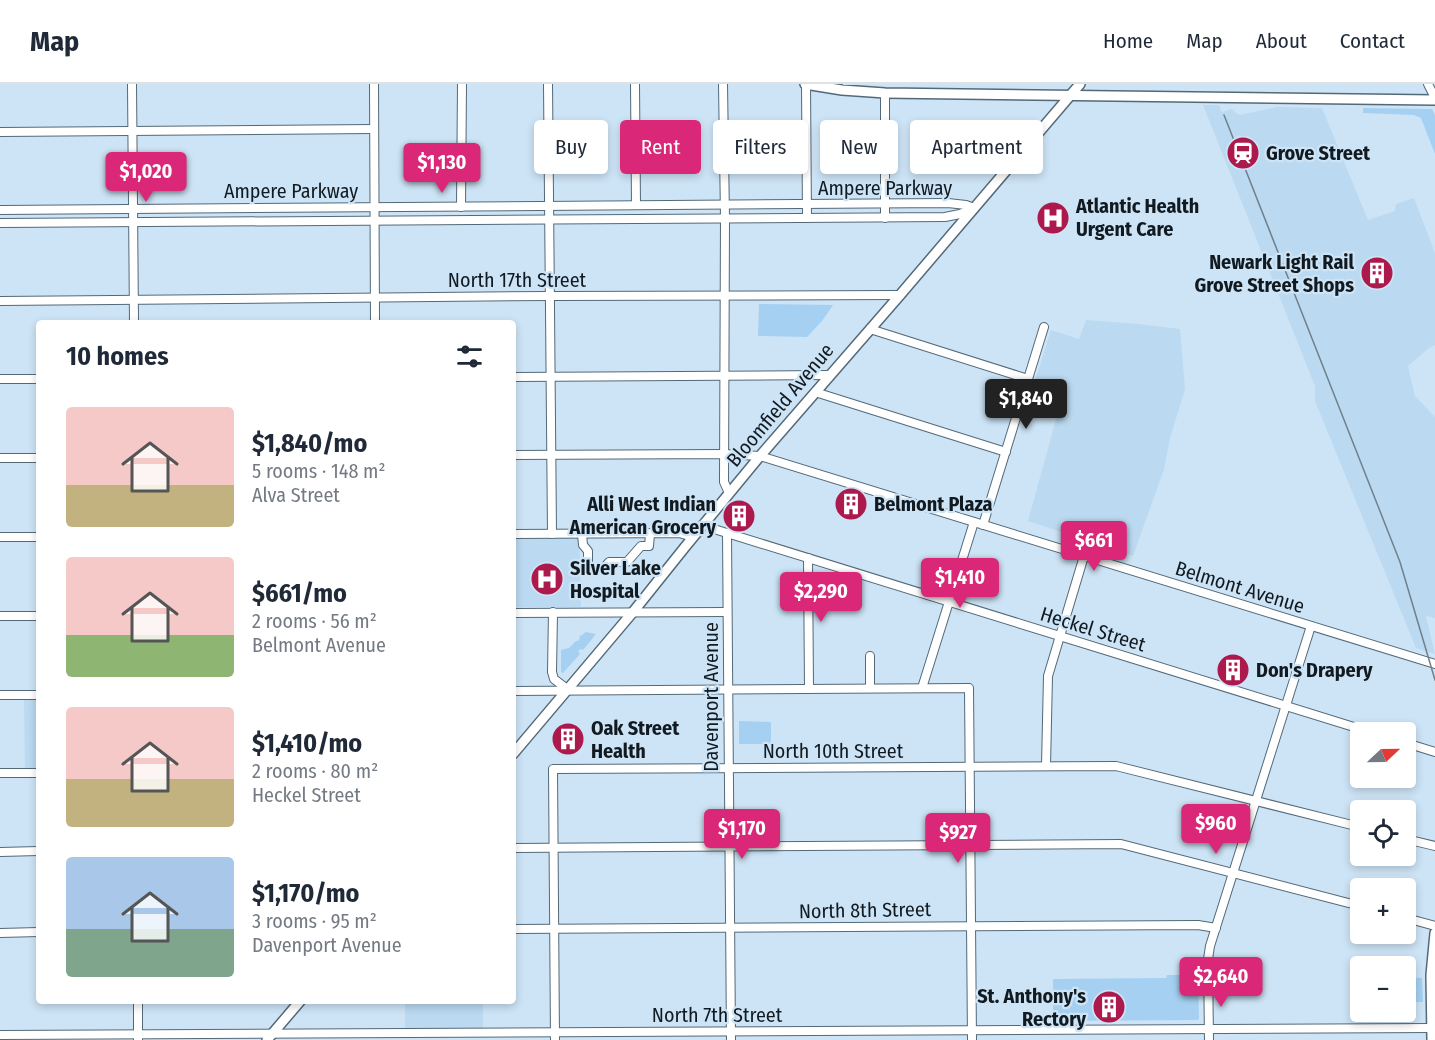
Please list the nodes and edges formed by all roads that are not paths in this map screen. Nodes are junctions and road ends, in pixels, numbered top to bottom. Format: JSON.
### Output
{"nodes":[{"id":1,"x":132,"y":84,"type":"edge"},
{"id":2,"x":374,"y":84,"type":"edge"},
{"id":3,"x":462,"y":84,"type":"edge"},
{"id":4,"x":548,"y":84,"type":"edge"},
{"id":5,"x":635,"y":84,"type":"edge"},
{"id":6,"x":723,"y":84,"type":"edge"},
{"id":7,"x":806,"y":84,"type":"edge"},
{"id":8,"x":1080,"y":84,"type":"edge"},
{"id":9,"x":1428,"y":84,"type":"edge"},
{"id":10,"x":831,"y":86,"type":"edge"},
{"id":11,"x":885,"y":93,"type":"junction"},
{"id":12,"x":1071,"y":95,"type":"junction"},
{"id":13,"x":1435,"y":99,"type":"edge"},
{"id":14,"x":374,"y":129,"type":"junction"},
{"id":15,"x":132,"y":131,"type":"junction"},
{"id":16,"x":0,"y":132,"type":"edge"},
{"id":17,"x":806,"y":204,"type":"junction"},
{"id":18,"x":885,"y":204,"type":"junction"},
{"id":19,"x":636,"y":205,"type":"junction"},
{"id":20,"x":725,"y":205,"type":"junction"},
{"id":21,"x":549,"y":206,"type":"junction"},
{"id":22,"x":375,"y":207,"type":"junction"},
{"id":23,"x":461,"y":207,"type":"junction"},
{"id":24,"x":974,"y":208,"type":"junction"},
{"id":25,"x":133,"y":209,"type":"junction"},
{"id":26,"x":0,"y":210,"type":"edge"},
{"id":27,"x":725,"y":218,"type":"junction"},
{"id":28,"x":807,"y":218,"type":"junction"},
{"id":29,"x":885,"y":218,"type":"junction"},
{"id":30,"x":549,"y":220,"type":"junction"},
{"id":31,"x":375,"y":221,"type":"junction"},
{"id":32,"x":133,"y":222,"type":"junction"},
{"id":33,"x":0,"y":223,"type":"edge"},
{"id":34,"x":549,"y":296,"type":"junction"},
{"id":35,"x":900,"y":296,"type":"junction"},
{"id":36,"x":375,"y":297,"type":"junction"},
{"id":37,"x":725,"y":297,"type":"junction"},
{"id":38,"x":134,"y":300,"type":"junction"},
{"id":39,"x":0,"y":301,"type":"edge"},
{"id":40,"x":134,"y":320,"type":"edge"},
{"id":41,"x":375,"y":320,"type":"edge"},
{"id":42,"x":1044,"y":327,"type":"dead end"},
{"id":43,"x":870,"y":329,"type":"junction"},
{"id":44,"x":725,"y":375,"type":"junction"},
{"id":45,"x":830,"y":375,"type":"junction"},
{"id":46,"x":550,"y":376,"type":"junction"},
{"id":47,"x":516,"y":377,"type":"edge"},
{"id":48,"x":0,"y":379,"type":"edge"},
{"id":49,"x":35,"y":379,"type":"edge"},
{"id":50,"x":1028,"y":379,"type":"junction"},
{"id":51,"x":816,"y":392,"type":"junction"},
{"id":52,"x":1006,"y":452,"type":"junction"},
{"id":53,"x":724,"y":454,"type":"junction"},
{"id":54,"x":516,"y":455,"type":"edge"},
{"id":55,"x":551,"y":455,"type":"junction"},
{"id":56,"x":760,"y":456,"type":"junction"},
{"id":57,"x":0,"y":458,"type":"edge"},
{"id":58,"x":36,"y":458,"type":"edge"},
{"id":59,"x":729,"y":494,"type":"junction"},
{"id":60,"x":705,"y":522,"type":"junction"},
{"id":61,"x":974,"y":522,"type":"junction"},
{"id":62,"x":983,"y":525,"type":"junction"},
{"id":63,"x":727,"y":533,"type":"junction"},
{"id":64,"x":516,"y":534,"type":"edge"},
{"id":65,"x":552,"y":534,"type":"junction"},
{"id":66,"x":582,"y":534,"type":"junction"},
{"id":67,"x":650,"y":534,"type":"junction"},
{"id":68,"x":0,"y":537,"type":"edge"},
{"id":69,"x":36,"y":537,"type":"edge"},
{"id":70,"x":693,"y":537,"type":"junction"},
{"id":71,"x":1084,"y":556,"type":"junction"},
{"id":72,"x":808,"y":558,"type":"junction"},
{"id":73,"x":949,"y":602,"type":"junction"},
{"id":74,"x":553,"y":612,"type":"junction"},
{"id":75,"x":633,"y":612,"type":"junction"},
{"id":76,"x":727,"y":612,"type":"junction"},
{"id":77,"x":516,"y":613,"type":"edge"},
{"id":78,"x":0,"y":616,"type":"edge"},
{"id":79,"x":36,"y":616,"type":"edge"},
{"id":80,"x":1311,"y":626,"type":"junction"},
{"id":81,"x":1060,"y":636,"type":"junction"},
{"id":82,"x":870,"y":656,"type":"dead end"},
{"id":83,"x":1435,"y":664,"type":"edge"},
{"id":84,"x":870,"y":688,"type":"junction"},
{"id":85,"x":922,"y":688,"type":"junction"},
{"id":86,"x":728,"y":689,"type":"junction"},
{"id":87,"x":808,"y":689,"type":"junction"},
{"id":88,"x":568,"y":690,"type":"junction"},
{"id":89,"x":516,"y":691,"type":"edge"},
{"id":90,"x":0,"y":695,"type":"edge"},
{"id":91,"x":36,"y":695,"type":"edge"},
{"id":92,"x":1286,"y":706,"type":"junction"},
{"id":93,"x":1350,"y":726,"type":"edge"},
{"id":94,"x":1416,"y":746,"type":"edge"},
{"id":95,"x":516,"y":751,"type":"edge"},
{"id":96,"x":1435,"y":752,"type":"edge"},
{"id":97,"x":970,"y":766,"type":"junction"},
{"id":98,"x":1046,"y":766,"type":"junction"},
{"id":99,"x":728,"y":768,"type":"junction"},
{"id":100,"x":0,"y":773,"type":"edge"},
{"id":101,"x":36,"y":773,"type":"edge"},
{"id":102,"x":1256,"y":800,"type":"junction"},
{"id":103,"x":1350,"y":824,"type":"edge"},
{"id":104,"x":1416,"y":841,"type":"edge"},
{"id":105,"x":970,"y":845,"type":"junction"},
{"id":106,"x":1435,"y":846,"type":"edge"},
{"id":107,"x":729,"y":847,"type":"junction"},
{"id":108,"x":554,"y":848,"type":"junction"},
{"id":109,"x":516,"y":849,"type":"edge"},
{"id":110,"x":36,"y":851,"type":"edge"},
{"id":111,"x":0,"y":852,"type":"edge"},
{"id":112,"x":1234,"y":873,"type":"junction"},
{"id":113,"x":1350,"y":903,"type":"edge"},
{"id":114,"x":1416,"y":921,"type":"edge"},
{"id":115,"x":971,"y":925,"type":"junction"},
{"id":116,"x":1435,"y":926,"type":"edge"},
{"id":117,"x":730,"y":928,"type":"junction"},
{"id":118,"x":1216,"y":928,"type":"junction"},
{"id":119,"x":516,"y":929,"type":"edge"},
{"id":120,"x":554,"y":929,"type":"junction"},
{"id":121,"x":36,"y":932,"type":"edge"},
{"id":122,"x":0,"y":933,"type":"edge"},
{"id":123,"x":1435,"y":933,"type":"edge"},
{"id":124,"x":1434,"y":954,"type":"edge"},
{"id":125,"x":138,"y":1004,"type":"edge"},
{"id":126,"x":298,"y":1004,"type":"edge"},
{"id":127,"x":1434,"y":1028,"type":"edge"},
{"id":128,"x":1209,"y":1029,"type":"junction"},
{"id":129,"x":972,"y":1030,"type":"junction"},
{"id":130,"x":0,"y":1035,"type":"edge"},
{"id":131,"x":270,"y":1036,"type":"edge"},
{"id":132,"x":379,"y":1036,"type":"edge"},
{"id":133,"x":555,"y":1036,"type":"edge"},
{"id":134,"x":731,"y":1036,"type":"edge"},
{"id":135,"x":138,"y":1037,"type":"edge"},
{"id":136,"x":972,"y":1040,"type":"edge"},
{"id":137,"x":1209,"y":1040,"type":"edge"},
{"id":138,"x":1432,"y":1040,"type":"edge"}],
"edges":[{"from":1,"to":15,"type":"street"},
{"from":2,"to":14,"type":"street"},
{"from":3,"to":23,"type":"street"},
{"from":4,"to":21,"type":"street"},
{"from":5,"to":19,"type":"street"},
{"from":6,"to":20,"type":"street"},
{"from":7,"to":10,"type":"main road"},
{"from":7,"to":17,"type":"street"},
{"from":8,"to":12,"type":"main road","name":"Bloomfield Avenue"},
{"from":9,"to":13,"type":"street"},
{"from":10,"to":11,"type":"main road"},
{"from":11,"to":12,"type":"main road"},
{"from":11,"to":18,"type":"street"},
{"from":12,"to":13,"type":"main road"},
{"from":12,"to":24,"type":"main road","name":"Bloomfield Avenue"},
{"from":14,"to":15,"type":"street"},
{"from":14,"to":22,"type":"street"},
{"from":15,"to":16,"type":"street"},
{"from":15,"to":25,"type":"street"},
{"from":17,"to":18,"type":"street","name":"Ampere Parkway"},
{"from":17,"to":20,"type":"street","name":"Ampere Parkway"},
{"from":17,"to":28,"type":"street"},
{"from":18,"to":24,"type":"street","name":"Ampere Parkway"},
{"from":18,"to":29,"type":"street"},
{"from":19,"to":20,"type":"street","name":"Ampere Parkway"},
{"from":19,"to":21,"type":"street","name":"Ampere Parkway"},
{"from":20,"to":27,"type":"street"},
{"from":21,"to":23,"type":"street","name":"Ampere Parkway"},
{"from":21,"to":30,"type":"street"},
{"from":22,"to":23,"type":"street","name":"Ampere Parkway"},
{"from":22,"to":25,"type":"street","name":"Ampere Parkway"},
{"from":22,"to":31,"type":"street"},
{"from":24,"to":29,"type":"street","name":"Ampere Parkway"},
{"from":24,"to":35,"type":"main road","name":"Bloomfield Avenue"},
{"from":25,"to":26,"type":"street","name":"Ampere Parkway"},
{"from":25,"to":32,"type":"street"},
{"from":27,"to":28,"type":"street","name":"Ampere Parkway"},
{"from":27,"to":30,"type":"street","name":"Ampere Parkway"},
{"from":27,"to":37,"type":"street"},
{"from":28,"to":29,"type":"street","name":"Ampere Parkway"},
{"from":30,"to":31,"type":"street","name":"Ampere Parkway"},
{"from":30,"to":34,"type":"street"},
{"from":31,"to":32,"type":"street","name":"Ampere Parkway"},
{"from":31,"to":36,"type":"street"},
{"from":32,"to":33,"type":"street","name":"Ampere Parkway"},
{"from":32,"to":38,"type":"street"},
{"from":34,"to":36,"type":"street","name":"North 17th Street"},
{"from":34,"to":37,"type":"street","name":"North 17th Street"},
{"from":34,"to":46,"type":"street"},
{"from":35,"to":37,"type":"street","name":"North 17th Street"},
{"from":35,"to":43,"type":"main road","name":"Bloomfield Avenue"},
{"from":36,"to":38,"type":"street","name":"North 17th Street"},
{"from":36,"to":41,"type":"street"},
{"from":37,"to":44,"type":"street"},
{"from":38,"to":39,"type":"street","name":"North 17th Street"},
{"from":38,"to":40,"type":"street"},
{"from":42,"to":50,"type":"street"},
{"from":43,"to":45,"type":"main road","name":"Bloomfield Avenue"},
{"from":43,"to":50,"type":"street"},
{"from":44,"to":45,"type":"street"},
{"from":44,"to":46,"type":"street"},
{"from":44,"to":53,"type":"street"},
{"from":45,"to":51,"type":"main road","name":"Bloomfield Avenue"},
{"from":46,"to":47,"type":"street"},
{"from":46,"to":55,"type":"street"},
{"from":48,"to":49,"type":"street"},
{"from":50,"to":52,"type":"street"},
{"from":51,"to":52,"type":"street"},
{"from":51,"to":56,"type":"main road","name":"Bloomfield Avenue"},
{"from":52,"to":62,"type":"street"},
{"from":53,"to":55,"type":"street","name":"Belmont Avenue"},
{"from":53,"to":56,"type":"street","name":"Belmont Avenue"},
{"from":53,"to":59,"type":"street"},
{"from":54,"to":55,"type":"street","name":"Belmont Avenue"},
{"from":55,"to":65,"type":"street"},
{"from":56,"to":59,"type":"main road","name":"Bloomfield Avenue"},
{"from":56,"to":61,"type":"street","name":"Belmont Avenue"},
{"from":57,"to":58,"type":"street"},
{"from":59,"to":60,"type":"main road","name":"Bloomfield Avenue"},
{"from":60,"to":63,"type":"street","name":"Heckel Street"},
{"from":60,"to":70,"type":"main road","name":"Bloomfield Avenue"},
{"from":61,"to":62,"type":"street","name":"Belmont Avenue"},
{"from":61,"to":73,"type":"street"},
{"from":62,"to":71,"type":"street","name":"Belmont Avenue"},
{"from":63,"to":72,"type":"street","name":"Heckel Street"},
{"from":63,"to":76,"type":"street","name":"Davenport Avenue"},
{"from":64,"to":65,"type":"street"},
{"from":65,"to":66,"type":"street"},
{"from":66,"to":67,"type":"street"},
{"from":66,"to":67,"type":"street"},
{"from":67,"to":70,"type":"street"},
{"from":68,"to":69,"type":"street"},
{"from":70,"to":75,"type":"main road","name":"Bloomfield Avenue"},
{"from":71,"to":80,"type":"street","name":"Belmont Avenue"},
{"from":71,"to":81,"type":"street"},
{"from":72,"to":73,"type":"street","name":"Heckel Street"},
{"from":72,"to":87,"type":"street"},
{"from":73,"to":81,"type":"street","name":"Heckel Street"},
{"from":73,"to":85,"type":"street"},
{"from":74,"to":75,"type":"street"},
{"from":74,"to":77,"type":"street"},
{"from":74,"to":88,"type":"street"},
{"from":75,"to":76,"type":"street"},
{"from":75,"to":88,"type":"main road","name":"Bloomfield Avenue"},
{"from":76,"to":86,"type":"street","name":"Davenport Avenue"},
{"from":78,"to":79,"type":"street"},
{"from":80,"to":83,"type":"street","name":"Belmont Avenue"},
{"from":80,"to":92,"type":"street"},
{"from":81,"to":92,"type":"street","name":"Heckel Street"},
{"from":81,"to":98,"type":"street"},
{"from":82,"to":84,"type":"street"},
{"from":84,"to":85,"type":"street"},
{"from":84,"to":87,"type":"street"},
{"from":85,"to":97,"type":"street"},
{"from":86,"to":87,"type":"street"},
{"from":86,"to":88,"type":"street"},
{"from":86,"to":99,"type":"street","name":"Davenport Avenue"},
{"from":88,"to":89,"type":"street"},
{"from":88,"to":95,"type":"main road","name":"Bloomfield Avenue"},
{"from":90,"to":91,"type":"street"},
{"from":92,"to":93,"type":"street","name":"Heckel Street"},
{"from":92,"to":102,"type":"street"},
{"from":94,"to":96,"type":"street"},
{"from":97,"to":98,"type":"street","name":"North 10th Street"},
{"from":97,"to":99,"type":"street","name":"North 10th Street"},
{"from":97,"to":105,"type":"street"},
{"from":98,"to":102,"type":"street","name":"North 10th Street"},
{"from":99,"to":107,"type":"street","name":"Davenport Avenue"},
{"from":99,"to":108,"type":"street","name":"North 10th Street"},
{"from":100,"to":101,"type":"street"},
{"from":102,"to":103,"type":"street","name":"North 10th Street"},
{"from":102,"to":112,"type":"street"},
{"from":104,"to":106,"type":"street"},
{"from":105,"to":107,"type":"street"},
{"from":105,"to":112,"type":"street"},
{"from":105,"to":115,"type":"street"},
{"from":107,"to":108,"type":"street"},
{"from":107,"to":117,"type":"street","name":"Davenport Avenue"},
{"from":108,"to":109,"type":"street"},
{"from":108,"to":120,"type":"street"},
{"from":110,"to":111,"type":"street"},
{"from":112,"to":113,"type":"street"},
{"from":112,"to":118,"type":"street"},
{"from":114,"to":116,"type":"street"},
{"from":115,"to":117,"type":"street","name":"North 8th Street"},
{"from":115,"to":118,"type":"street","name":"North 8th Street"},
{"from":115,"to":129,"type":"street"},
{"from":117,"to":120,"type":"street","name":"North 8th Street"},
{"from":117,"to":134,"type":"street","name":"Davenport Avenue"},
{"from":118,"to":128,"type":"street"},
{"from":119,"to":120,"type":"street","name":"North 8th Street"},
{"from":120,"to":133,"type":"street"},
{"from":121,"to":122,"type":"street"},
{"from":123,"to":124,"type":"main road"},
{"from":124,"to":127,"type":"main road"},
{"from":125,"to":135,"type":"street"},
{"from":126,"to":131,"type":"main road"},
{"from":127,"to":128,"type":"street","name":"North 7th Street"},
{"from":127,"to":138,"type":"main road"},
{"from":128,"to":129,"type":"street","name":"North 7th Street"},
{"from":128,"to":137,"type":"street"},
{"from":129,"to":134,"type":"street","name":"North 7th Street"},
{"from":129,"to":136,"type":"street"},
{"from":130,"to":135,"type":"street","name":"North 7th Street"},
{"from":131,"to":132,"type":"street","name":"North 7th Street"},
{"from":131,"to":135,"type":"street","name":"North 7th Street"},
{"from":132,"to":133,"type":"street","name":"North 7th Street"},
{"from":133,"to":134,"type":"street","name":"North 7th Street"}]}
